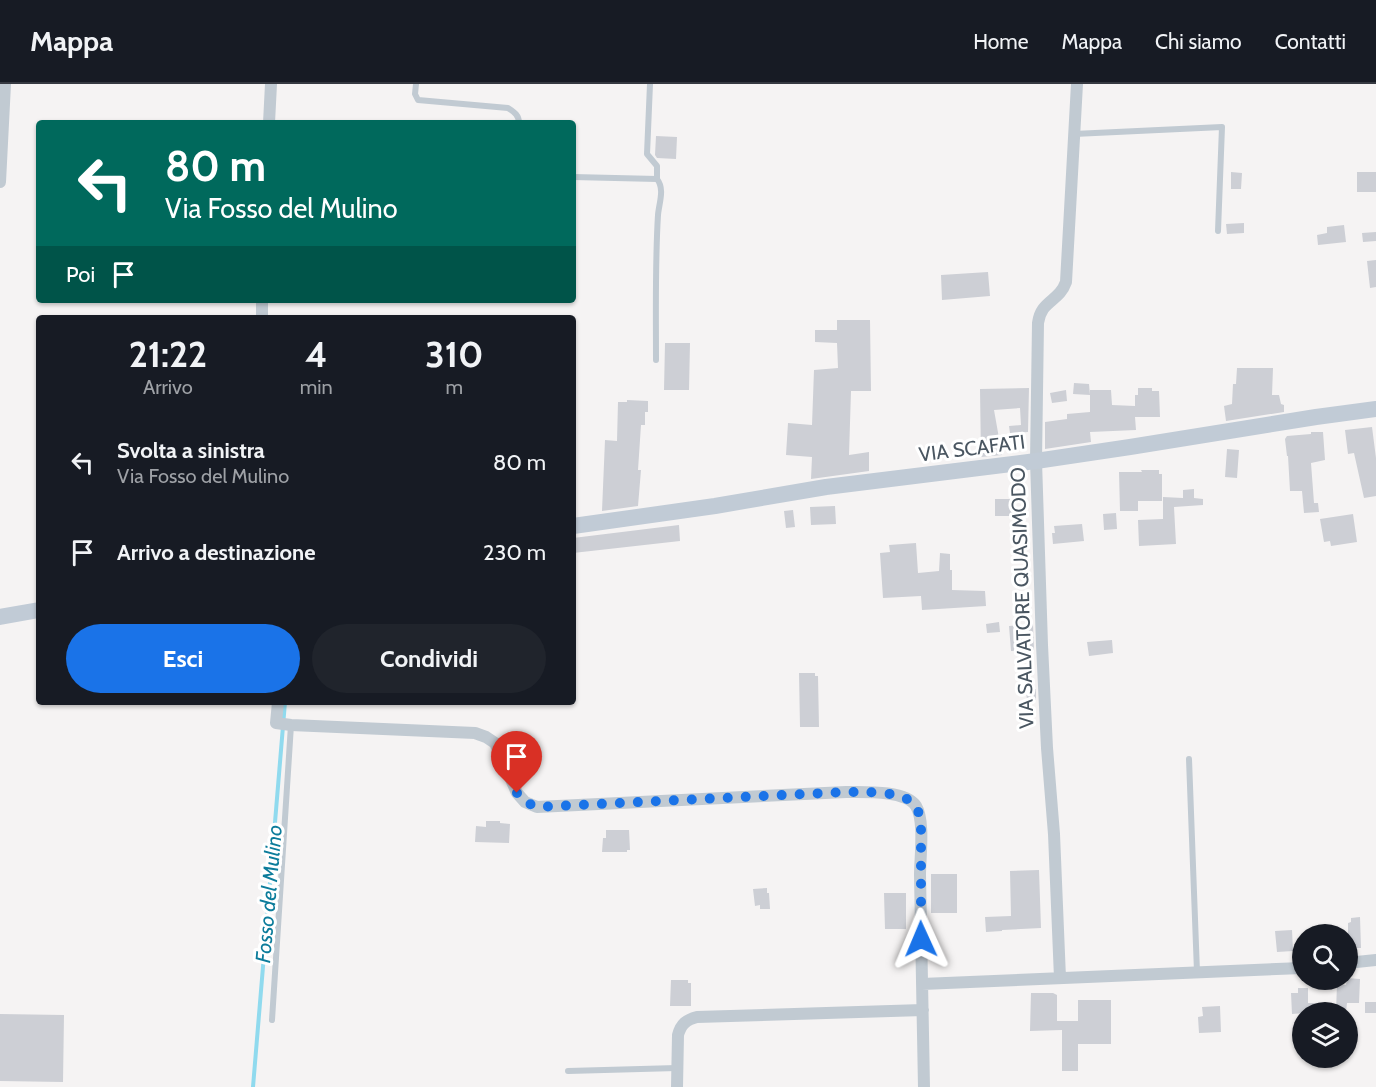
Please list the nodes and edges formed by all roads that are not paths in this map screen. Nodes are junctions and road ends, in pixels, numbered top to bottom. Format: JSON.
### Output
{"nodes":[{"id":1,"x":5,"y":84,"type":"edge"},
{"id":2,"x":271,"y":84,"type":"edge"},
{"id":3,"x":416,"y":84,"type":"edge"},
{"id":4,"x":650,"y":84,"type":"edge"},
{"id":5,"x":1077,"y":84,"type":"edge"},
{"id":6,"x":270,"y":120,"type":"edge"},
{"id":7,"x":519,"y":120,"type":"edge"},
{"id":8,"x":1074,"y":134,"type":"junction"},
{"id":9,"x":576,"y":177,"type":"edge"},
{"id":10,"x":657,"y":179,"type":"junction"},
{"id":11,"x":0,"y":182,"type":"edge"},
{"id":12,"x":1218,"y":231,"type":"dead end"},
{"id":13,"x":656,"y":360,"type":"dead end"},
{"id":14,"x":1376,"y":409,"type":"edge"},
{"id":15,"x":1036,"y":460,"type":"junction"},
{"id":16,"x":576,"y":526,"type":"edge"},
{"id":17,"x":36,"y":611,"type":"edge"},
{"id":18,"x":0,"y":617,"type":"edge"},
{"id":19,"x":278,"y":705,"type":"edge"},
{"id":20,"x":291,"y":725,"type":"junction"},
{"id":21,"x":1189,"y":759,"type":"dead end"},
{"id":22,"x":1292,"y":968,"type":"edge"},
{"id":23,"x":1197,"y":972,"type":"junction"},
{"id":24,"x":1060,"y":978,"type":"junction"},
{"id":25,"x":922,"y":984,"type":"junction"},
{"id":26,"x":923,"y":1010,"type":"junction"},
{"id":27,"x":272,"y":1020,"type":"dead end"},
{"id":28,"x":677,"y":1068,"type":"junction"},
{"id":29,"x":568,"y":1071,"type":"dead end"},
{"id":30,"x":677,"y":1087,"type":"edge"},
{"id":31,"x":924,"y":1087,"type":"edge"}],
"edges":[{"from":1,"to":11,"type":"street"},
{"from":2,"to":6,"type":"street"},
{"from":3,"to":7,"type":"lane"},
{"from":4,"to":10,"type":"lane"},
{"from":5,"to":8,"type":"street","name":"VIA SALVATORE QUASIMODO"},
{"from":8,"to":12,"type":"lane"},
{"from":8,"to":15,"type":"street","name":"VIA SALVATORE QUASIMODO"},
{"from":9,"to":10,"type":"lane"},
{"from":10,"to":13,"type":"lane"},
{"from":14,"to":15,"type":"street","name":"VIA SCAFATI"},
{"from":15,"to":16,"type":"street","name":"VIA SCAFATI"},
{"from":15,"to":24,"type":"street","name":"VIA SALVATORE QUASIMODO"},
{"from":17,"to":18,"type":"street"},
{"from":19,"to":20,"type":"street"},
{"from":20,"to":25,"type":"street"},
{"from":20,"to":27,"type":"lane"},
{"from":21,"to":23,"type":"lane"},
{"from":22,"to":23,"type":"street"},
{"from":23,"to":24,"type":"street"},
{"from":24,"to":25,"type":"street"},
{"from":25,"to":26,"type":"street"},
{"from":26,"to":28,"type":"street"},
{"from":26,"to":31,"type":"street"},
{"from":28,"to":29,"type":"lane"},
{"from":28,"to":30,"type":"street"}]}
